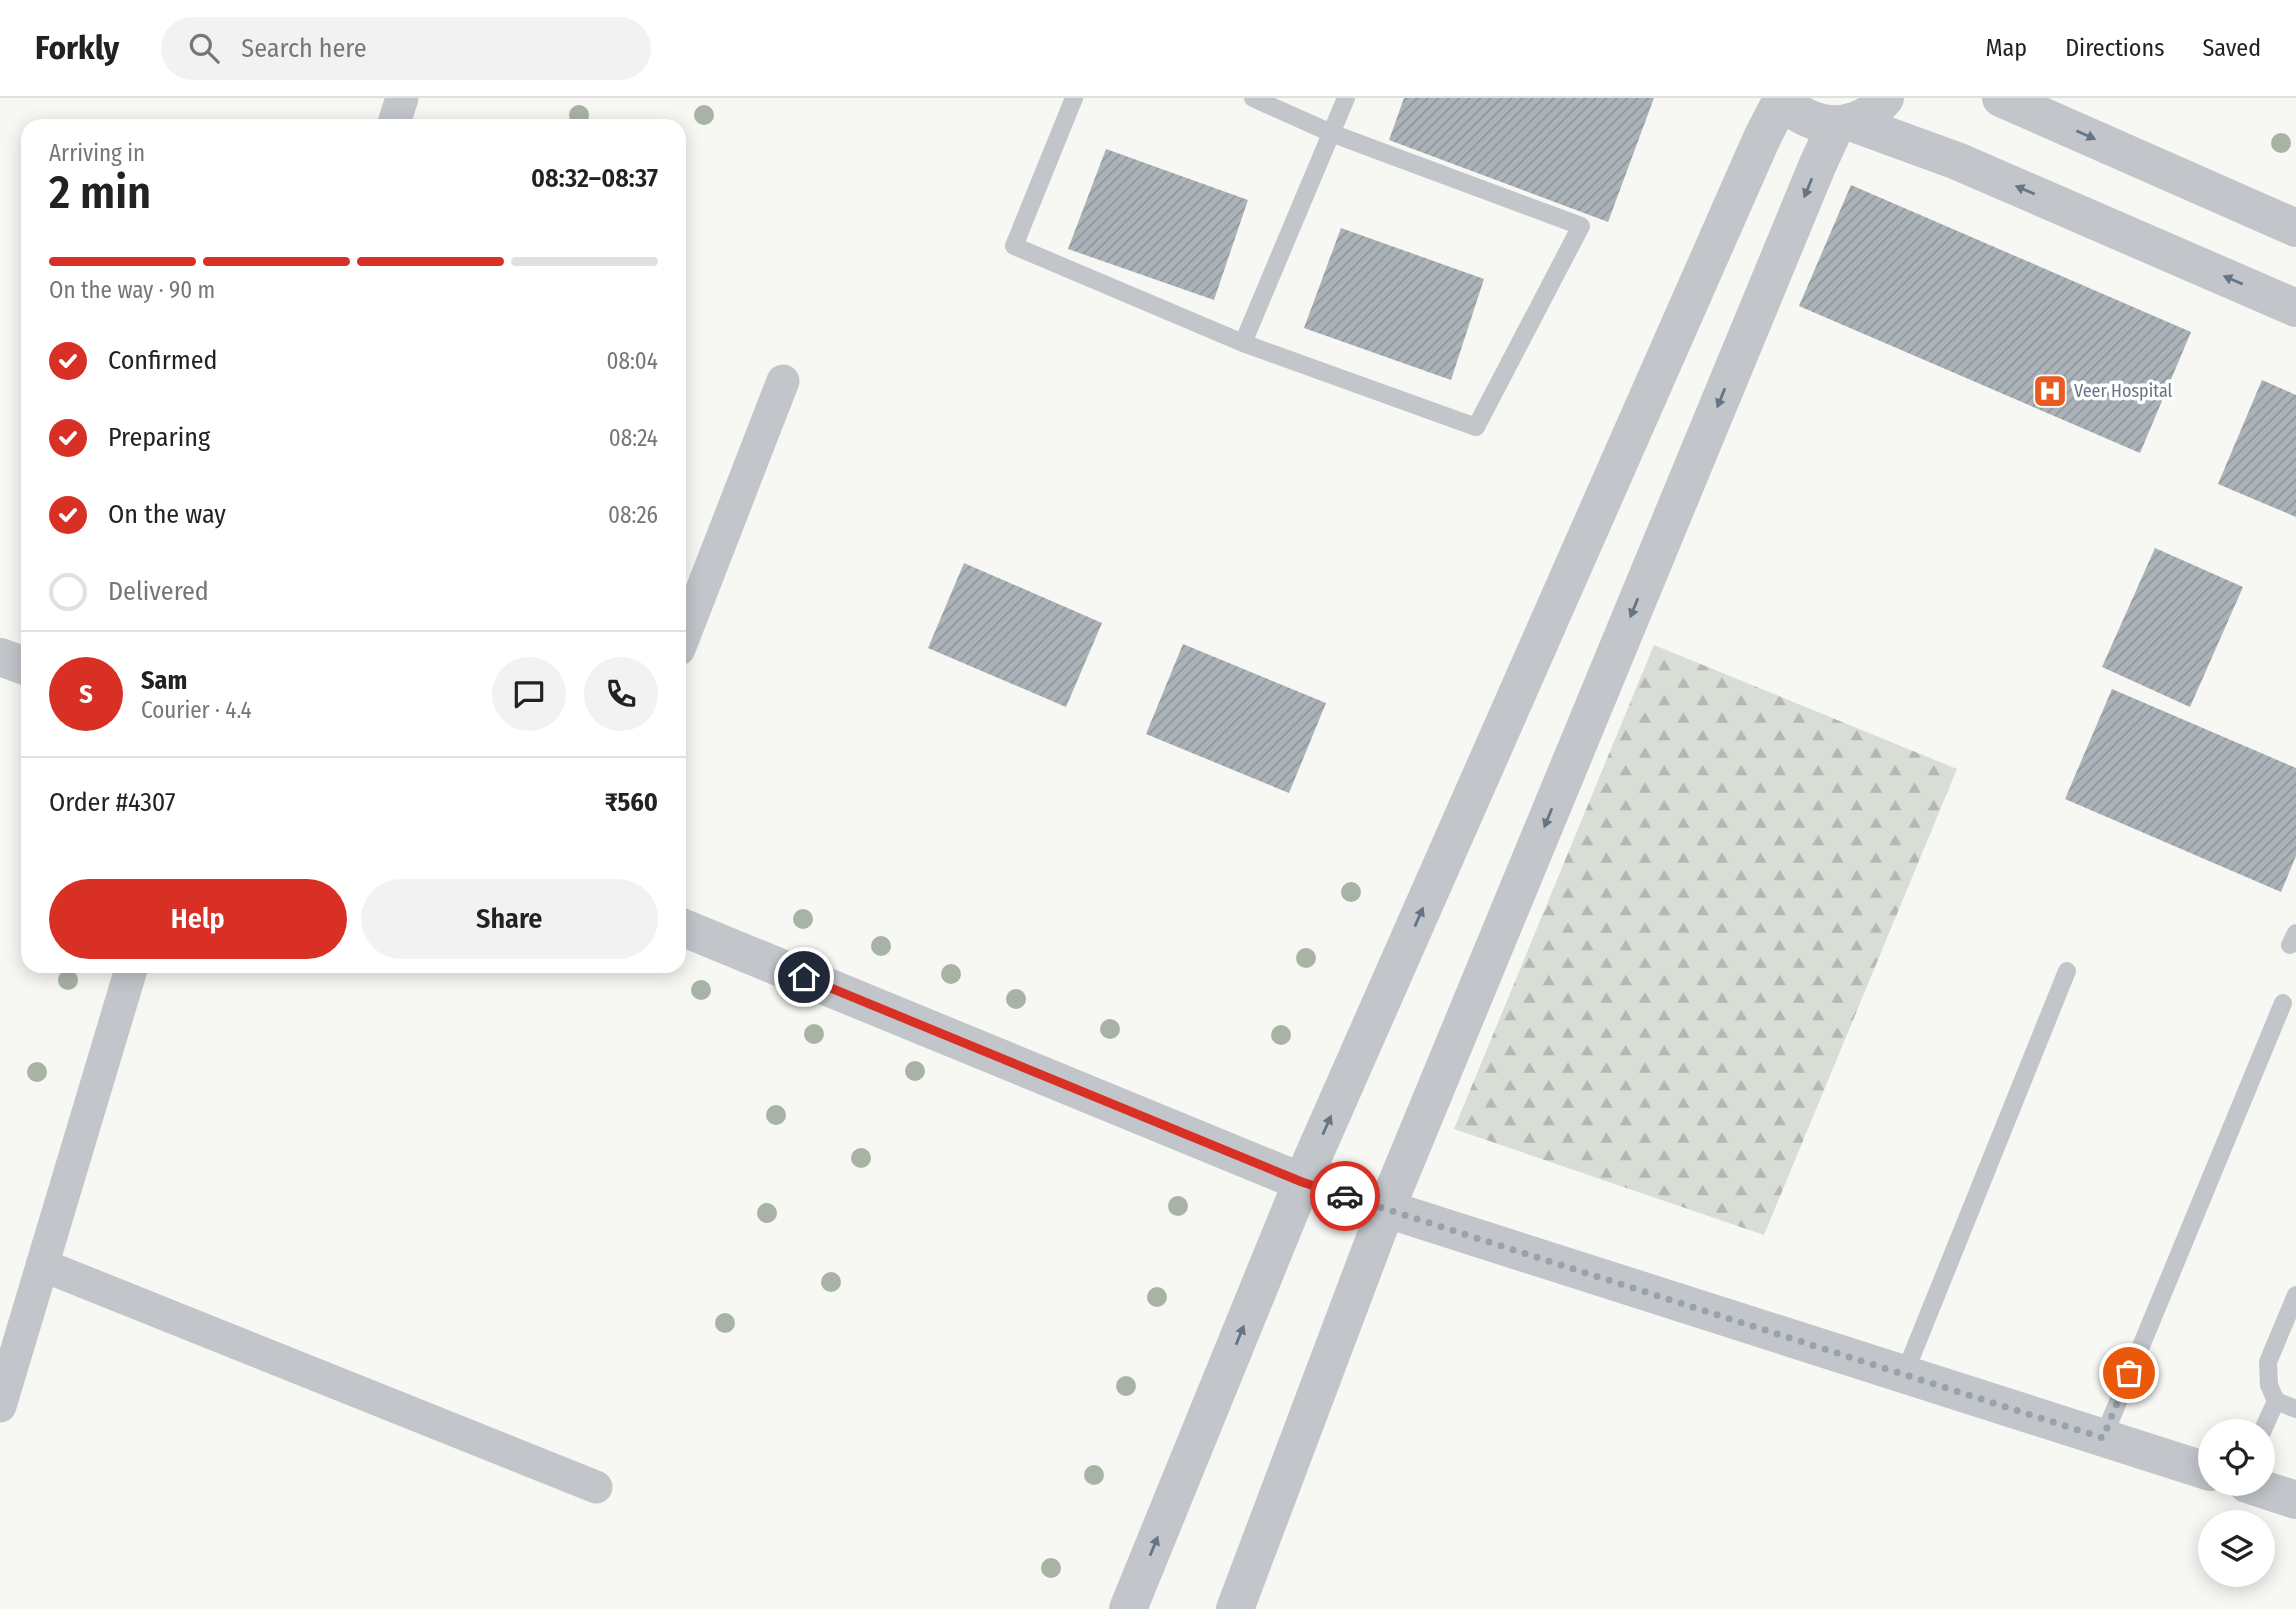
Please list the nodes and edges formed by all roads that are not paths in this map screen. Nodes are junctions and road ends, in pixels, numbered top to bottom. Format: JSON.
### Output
{"nodes":[{"id":1,"x":402,"y":98,"type":"edge"},
{"id":2,"x":1074,"y":98,"type":"edge"},
{"id":3,"x":1253,"y":98,"type":"edge"},
{"id":4,"x":1346,"y":98,"type":"edge"},
{"id":5,"x":1885,"y":98,"type":"edge"},
{"id":6,"x":2001,"y":98,"type":"edge"},
{"id":7,"x":1782,"y":99,"type":"edge"},
{"id":8,"x":395,"y":119,"type":"edge"},
{"id":9,"x":1843,"y":124,"type":"junction"},
{"id":10,"x":1331,"y":133,"type":"junction"},
{"id":11,"x":2296,"y":228,"type":"edge"},
{"id":12,"x":2296,"y":307,"type":"edge"},
{"id":13,"x":1243,"y":343,"type":"junction"},
{"id":14,"x":782,"y":381,"type":"dead end"},
{"id":15,"x":686,"y":631,"type":"edge"},
{"id":16,"x":0,"y":657,"type":"edge"},
{"id":17,"x":21,"y":664,"type":"edge"},
{"id":18,"x":686,"y":929,"type":"edge"},
{"id":19,"x":2067,"y":971,"type":"dead end"},
{"id":20,"x":130,"y":973,"type":"edge"},
{"id":21,"x":2284,"y":1003,"type":"dead end"},
{"id":22,"x":1302,"y":1182,"type":"junction"},
{"id":23,"x":1386,"y":1209,"type":"junction"},
{"id":24,"x":42,"y":1265,"type":"junction"},
{"id":25,"x":2296,"y":1295,"type":"edge"},
{"id":26,"x":1904,"y":1375,"type":"junction"},
{"id":27,"x":2276,"y":1401,"type":"junction"},
{"id":28,"x":0,"y":1406,"type":"edge"},
{"id":29,"x":2296,"y":1409,"type":"edge"},
{"id":30,"x":2268,"y":1419,"type":"edge"},
{"id":31,"x":2103,"y":1438,"type":"junction"},
{"id":32,"x":2198,"y":1468,"type":"edge"},
{"id":33,"x":596,"y":1487,"type":"dead end"},
{"id":34,"x":2275,"y":1493,"type":"edge"},
{"id":35,"x":2296,"y":1500,"type":"edge"},
{"id":36,"x":1128,"y":1609,"type":"edge"},
{"id":37,"x":1235,"y":1609,"type":"edge"}],
"edges":[{"from":1,"to":8,"type":"street"},
{"from":2,"to":13,"type":"lane"},
{"from":3,"to":10,"type":"lane"},
{"from":4,"to":10,"type":"lane"},
{"from":5,"to":9,"type":"street"},
{"from":6,"to":11,"type":"street","one_way":true},
{"from":7,"to":9,"type":"street"},
{"from":22,"to":7,"type":"street","one_way":true},
{"from":12,"to":9,"type":"street","one_way":true},
{"from":9,"to":23,"type":"street","one_way":true},
{"from":10,"to":13,"type":"lane"},
{"from":10,"to":13,"type":"lane"},
{"from":14,"to":15,"type":"street"},
{"from":16,"to":17,"type":"street"},
{"from":18,"to":22,"type":"street"},
{"from":19,"to":26,"type":"lane"},
{"from":20,"to":24,"type":"street"},
{"from":21,"to":31,"type":"lane"},
{"from":22,"to":23,"type":"street"},
{"from":36,"to":22,"type":"street","one_way":true},
{"from":23,"to":26,"type":"street"},
{"from":23,"to":37,"type":"street"},
{"from":24,"to":28,"type":"street"},
{"from":24,"to":33,"type":"street"},
{"from":25,"to":27,"type":"lane"},
{"from":26,"to":31,"type":"street"},
{"from":27,"to":29,"type":"lane"},
{"from":27,"to":30,"type":"lane"},
{"from":31,"to":32,"type":"street"},
{"from":34,"to":35,"type":"street"}]}
